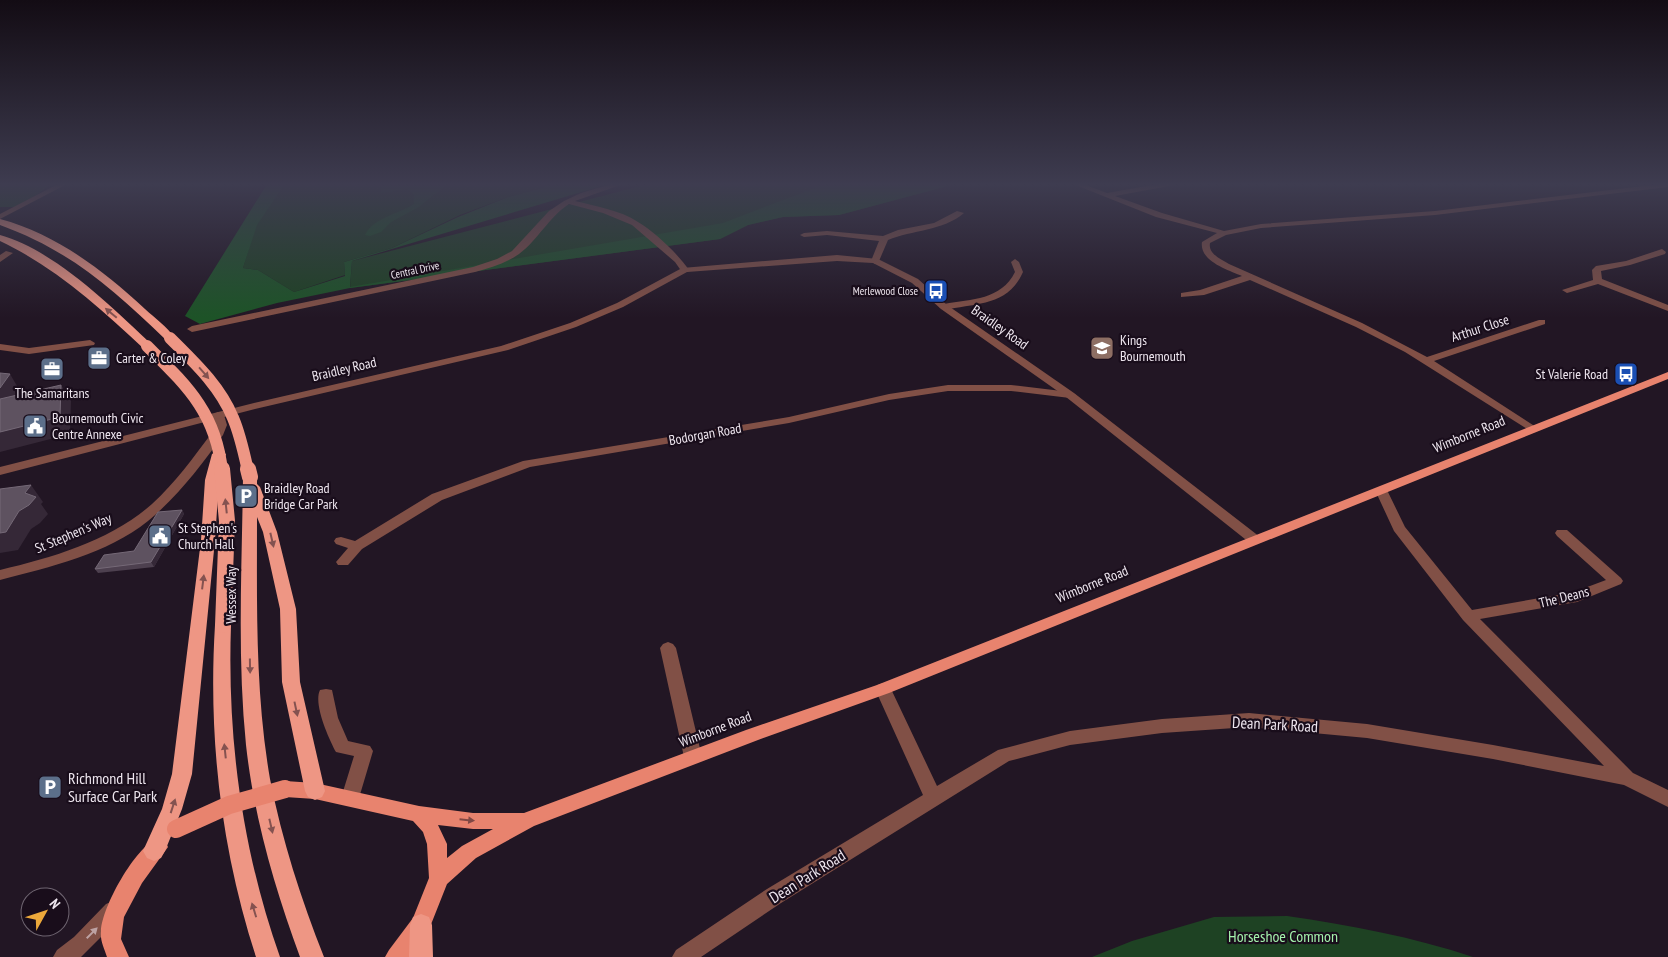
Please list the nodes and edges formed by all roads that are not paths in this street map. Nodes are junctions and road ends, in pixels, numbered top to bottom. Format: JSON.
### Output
{"nodes":[{"id":1,"x":18,"y":229,"type":"edge"},
{"id":2,"x":539,"y":229,"type":"edge"},
{"id":3,"x":641,"y":229,"type":"edge"},
{"id":4,"x":918,"y":229,"type":"edge"},
{"id":5,"x":1208,"y":229,"type":"edge"},
{"id":6,"x":1246,"y":229,"type":"edge"},
{"id":7,"x":1224,"y":233,"type":"junction"},
{"id":8,"x":804,"y":235,"type":"dead end"},
{"id":9,"x":2,"y":238,"type":"edge"},
{"id":10,"x":884,"y":239,"type":"junction"},
{"id":11,"x":1662,"y":252,"type":"dead end"},
{"id":12,"x":9,"y":253,"type":"dead end"},
{"id":13,"x":0,"y":258,"type":"edge"},
{"id":14,"x":875,"y":261,"type":"junction"},
{"id":15,"x":1015,"y":262,"type":"dead end"},
{"id":16,"x":685,"y":270,"type":"junction"},
{"id":17,"x":1249,"y":277,"type":"junction"},
{"id":18,"x":1598,"y":280,"type":"junction"},
{"id":19,"x":1567,"y":290,"type":"dead end"},
{"id":20,"x":1184,"y":295,"type":"dead end"},
{"id":21,"x":944,"y":307,"type":"junction"},
{"id":22,"x":1668,"y":308,"type":"edge"},
{"id":23,"x":1542,"y":322,"type":"dead end"},
{"id":24,"x":192,"y":329,"type":"dead end"},
{"id":25,"x":90,"y":343,"type":"dead end"},
{"id":26,"x":0,"y":347,"type":"edge"},
{"id":27,"x":1427,"y":360,"type":"junction"},
{"id":28,"x":1668,"y":375,"type":"edge"},
{"id":29,"x":1070,"y":395,"type":"junction"},
{"id":30,"x":218,"y":415,"type":"junction"},
{"id":31,"x":1532,"y":429,"type":"junction"},
{"id":32,"x":220,"y":449,"type":"junction"},
{"id":33,"x":0,"y":470,"type":"edge"},
{"id":34,"x":250,"y":477,"type":"junction"},
{"id":35,"x":1381,"y":490,"type":"junction"},
{"id":36,"x":1562,"y":533,"type":"dead end"},
{"id":37,"x":1255,"y":540,"type":"junction"},
{"id":38,"x":341,"y":541,"type":"dead end"},
{"id":39,"x":357,"y":546,"type":"junction"},
{"id":40,"x":343,"y":562,"type":"dead end"},
{"id":41,"x":0,"y":575,"type":"edge"},
{"id":42,"x":1468,"y":616,"type":"junction"},
{"id":43,"x":668,"y":648,"type":"dead end"},
{"id":44,"x":883,"y":689,"type":"junction"},
{"id":45,"x":326,"y":695,"type":"dead end"},
{"id":46,"x":694,"y":757,"type":"junction"},
{"id":47,"x":1627,"y":778,"type":"junction"},
{"id":48,"x":315,"y":791,"type":"junction"},
{"id":49,"x":933,"y":797,"type":"junction"},
{"id":50,"x":350,"y":798,"type":"junction"},
{"id":51,"x":1668,"y":799,"type":"edge"},
{"id":52,"x":419,"y":814,"type":"junction"},
{"id":53,"x":527,"y":820,"type":"junction"},
{"id":54,"x":154,"y":851,"type":"junction"},
{"id":55,"x":439,"y":878,"type":"junction"},
{"id":56,"x":118,"y":906,"type":"junction"},
{"id":57,"x":421,"y":925,"type":"junction"},
{"id":58,"x":64,"y":957,"type":"edge"},
{"id":59,"x":118,"y":957,"type":"edge"},
{"id":60,"x":268,"y":957,"type":"edge"},
{"id":61,"x":312,"y":957,"type":"edge"},
{"id":62,"x":396,"y":957,"type":"edge"},
{"id":63,"x":421,"y":957,"type":"edge"},
{"id":64,"x":683,"y":957,"type":"edge"}],
"edges":[{"from":1,"to":34,"type":"highway","name":"Wessex Way","one_way":true,"bridge":true},
{"from":2,"to":24,"type":"street","name":"Central Drive"},
{"from":3,"to":16,"type":"street"},
{"from":4,"to":10,"type":"street"},
{"from":5,"to":7,"type":"street"},
{"from":6,"to":7,"type":"street"},
{"from":7,"to":17,"type":"street"},
{"from":8,"to":10,"type":"street"},
{"from":32,"to":9,"type":"highway","name":"Wessex Way","one_way":true,"bridge":true},
{"from":10,"to":14,"type":"street"},
{"from":11,"to":18,"type":"street"},
{"from":12,"to":13,"type":"street"},
{"from":14,"to":16,"type":"street","name":"Braidley Road"},
{"from":14,"to":21,"type":"street","name":"Braidley Road"},
{"from":15,"to":21,"type":"street"},
{"from":16,"to":30,"type":"street","name":"Braidley Road"},
{"from":17,"to":20,"type":"street"},
{"from":17,"to":27,"type":"street"},
{"from":18,"to":19,"type":"street"},
{"from":18,"to":22,"type":"street"},
{"from":21,"to":29,"type":"street","name":"Braidley Road"},
{"from":23,"to":27,"type":"street","name":"Arthur Close"},
{"from":25,"to":26,"type":"street"},
{"from":27,"to":31,"type":"street"},
{"from":28,"to":31,"type":"main road","name":"Wimborne Road"},
{"from":29,"to":37,"type":"street","name":"Braidley Road"},
{"from":29,"to":39,"type":"street","name":"Bodorgan Road"},
{"from":30,"to":33,"type":"street","name":"Braidley Road"},
{"from":30,"to":41,"type":"street","name":"St Stephen's Way"},
{"from":31,"to":35,"type":"main road","name":"Wimborne Road"},
{"from":54,"to":32,"type":"highway","one_way":true,"bridge":true},
{"from":60,"to":32,"type":"highway","name":"Wessex Way","one_way":true,"bridge":true},
{"from":34,"to":48,"type":"highway","one_way":true},
{"from":34,"to":61,"type":"highway","name":"Wessex Way","one_way":true},
{"from":35,"to":37,"type":"main road","name":"Wimborne Road"},
{"from":35,"to":42,"type":"street","name":"Dean Park Road"},
{"from":36,"to":42,"type":"street","name":"The Deans"},
{"from":37,"to":44,"type":"main road","name":"Wimborne Road"},
{"from":38,"to":39,"type":"street"},
{"from":39,"to":40,"type":"street","name":"Bodorgan Road"},
{"from":42,"to":47,"type":"street","name":"Dean Park Road"},
{"from":43,"to":46,"type":"street"},
{"from":44,"to":46,"type":"main road","name":"Wimborne Road"},
{"from":44,"to":49,"type":"street"},
{"from":45,"to":50,"type":"street"},
{"from":46,"to":53,"type":"main road","name":"Wimborne Road"},
{"from":47,"to":49,"type":"street","name":"Dean Park Road"},
{"from":47,"to":51,"type":"street","name":"Dean Park Road"},
{"from":48,"to":50,"type":"main road","name":"Wimborne Road"},
{"from":48,"to":54,"type":"main road","name":"Wimborne Road","bridge":true},
{"from":49,"to":64,"type":"street","name":"Dean Park Road"},
{"from":50,"to":52,"type":"main road","name":"Wimborne Road"},
{"from":52,"to":53,"type":"main road","name":"Wimborne Road","one_way":true},
{"from":52,"to":55,"type":"main road"},
{"from":53,"to":55,"type":"main road","name":"Wimborne Road"},
{"from":54,"to":56,"type":"main road","name":"Wimborne Road"},
{"from":55,"to":57,"type":"main road"},
{"from":58,"to":56,"type":"street","one_way":true},
{"from":56,"to":59,"type":"main road","name":"Wimborne Road"},
{"from":57,"to":62,"type":"main road"},
{"from":57,"to":63,"type":"highway"}]}
